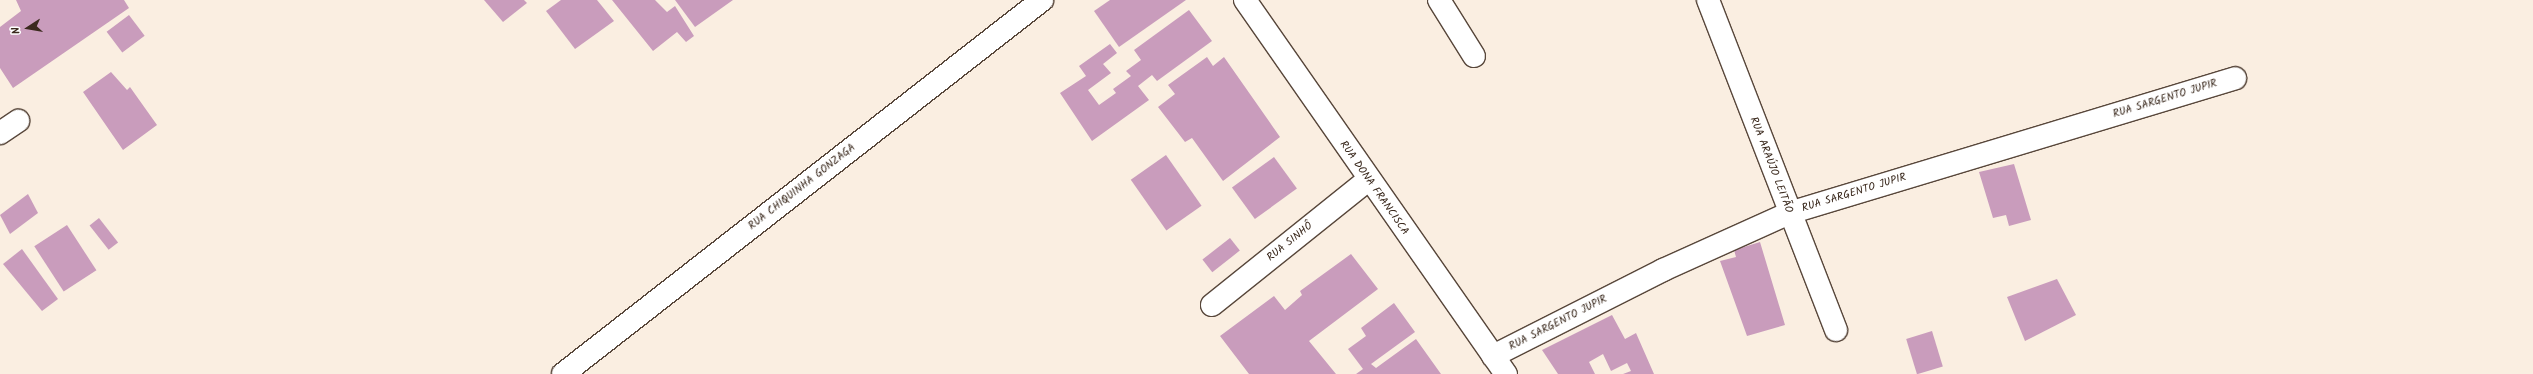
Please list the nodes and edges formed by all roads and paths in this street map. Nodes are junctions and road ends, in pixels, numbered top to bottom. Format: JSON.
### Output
{"nodes":[{"id":1,"x":1042,"y":0,"type":"edge"},
{"id":2,"x":1245,"y":0,"type":"edge"},
{"id":3,"x":1439,"y":0,"type":"edge"},
{"id":4,"x":1708,"y":0,"type":"edge"},
{"id":5,"x":1474,"y":56,"type":"dead end"},
{"id":6,"x":2235,"y":78,"type":"dead end"},
{"id":7,"x":18,"y":121,"type":"dead end"},
{"id":8,"x":0,"y":133,"type":"edge"},
{"id":9,"x":1368,"y":180,"type":"junction"},
{"id":10,"x":1789,"y":213,"type":"junction"},
{"id":11,"x":1212,"y":304,"type":"dead end"},
{"id":12,"x":1836,"y":330,"type":"dead end"},
{"id":13,"x":1493,"y":356,"type":"junction"},
{"id":14,"x":563,"y":374,"type":"edge"},
{"id":15,"x":1506,"y":374,"type":"edge"}],
"edges":[{"from":1,"to":14,"type":"street","name":"RUA CHIQUINHA GONZAGA"},
{"from":2,"to":9,"type":"street","name":"RUA DONA FRANCISCA"},
{"from":3,"to":5,"type":"street"},
{"from":4,"to":10,"type":"street","name":"RUA ARAÚJO LEITÃO"},
{"from":6,"to":10,"type":"street","name":"RUA SARGENTO JUPIR"},
{"from":7,"to":8,"type":"street"},
{"from":9,"to":11,"type":"street","name":"RUA SINHÔ"},
{"from":9,"to":13,"type":"street","name":"RUA DONA FRANCISCA"},
{"from":10,"to":12,"type":"street","name":"RUA ARAÚJO LEITÃO"},
{"from":10,"to":13,"type":"street","name":"RUA SARGENTO JUPIR"},
{"from":13,"to":15,"type":"street","name":"RUA DONA FRANCISCA"}]}
